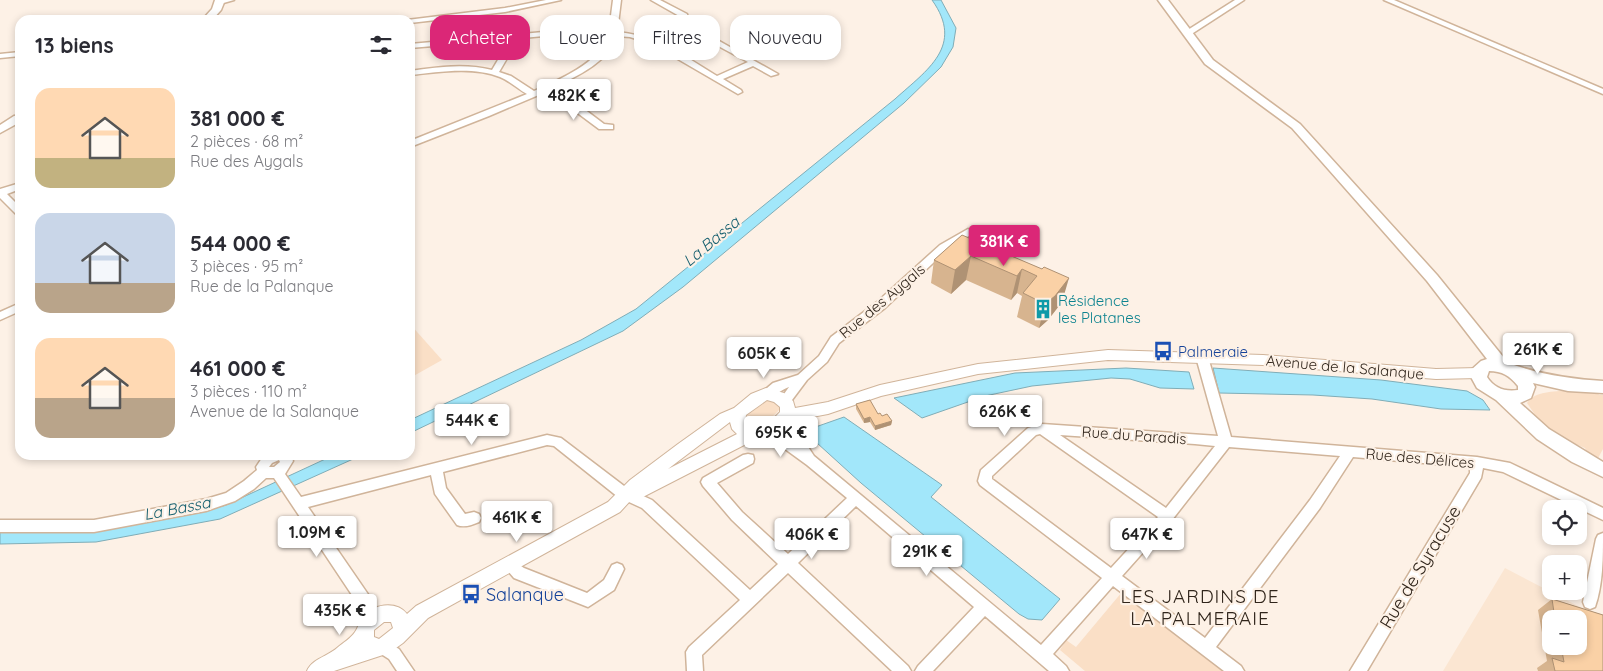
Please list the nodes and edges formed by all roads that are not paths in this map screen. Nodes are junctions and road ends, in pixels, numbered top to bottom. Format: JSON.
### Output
{"nodes":[{"id":1,"x":557,"y":0,"type":"edge"},
{"id":2,"x":617,"y":0,"type":"edge"},
{"id":3,"x":655,"y":0,"type":"edge"},
{"id":4,"x":1163,"y":0,"type":"edge"},
{"id":5,"x":1240,"y":0,"type":"edge"},
{"id":6,"x":1388,"y":0,"type":"edge"},
{"id":7,"x":223,"y":1,"type":"edge"},
{"id":8,"x":211,"y":15,"type":"edge"},
{"id":9,"x":615,"y":15,"type":"edge"},
{"id":10,"x":415,"y":20,"type":"edge"},
{"id":11,"x":1187,"y":33,"type":"junction"},
{"id":12,"x":624,"y":34,"type":"edge"},
{"id":13,"x":430,"y":44,"type":"edge"},
{"id":14,"x":415,"y":45,"type":"edge"},
{"id":15,"x":15,"y":54,"type":"edge"},
{"id":16,"x":0,"y":56,"type":"edge"},
{"id":17,"x":501,"y":60,"type":"edge"},
{"id":18,"x":595,"y":60,"type":"edge"},
{"id":19,"x":753,"y":63,"type":"junction"},
{"id":20,"x":494,"y":72,"type":"junction"},
{"id":21,"x":415,"y":73,"type":"edge"},
{"id":22,"x":774,"y":74,"type":"dead end"},
{"id":23,"x":718,"y":79,"type":"junction"},
{"id":24,"x":549,"y":87,"type":"junction"},
{"id":25,"x":738,"y":92,"type":"dead end"},
{"id":26,"x":1603,"y":92,"type":"edge"},
{"id":27,"x":533,"y":94,"type":"junction"},
{"id":28,"x":15,"y":122,"type":"edge"},
{"id":29,"x":610,"y":127,"type":"dead end"},
{"id":30,"x":0,"y":131,"type":"edge"},
{"id":31,"x":415,"y":142,"type":"edge"},
{"id":32,"x":15,"y":188,"type":"edge"},
{"id":33,"x":0,"y":193,"type":"edge"},
{"id":34,"x":15,"y":208,"type":"edge"},
{"id":35,"x":968,"y":232,"type":"dead end"},
{"id":36,"x":15,"y":309,"type":"edge"},
{"id":37,"x":0,"y":316,"type":"edge"},
{"id":38,"x":1477,"y":337,"type":"junction"},
{"id":39,"x":1202,"y":357,"type":"junction"},
{"id":40,"x":1510,"y":371,"type":"junction"},
{"id":41,"x":1482,"y":374,"type":"junction"},
{"id":42,"x":803,"y":377,"type":"junction"},
{"id":43,"x":1568,"y":385,"type":"junction"},
{"id":44,"x":1603,"y":387,"type":"edge"},
{"id":45,"x":766,"y":394,"type":"junction"},
{"id":46,"x":1515,"y":394,"type":"junction"},
{"id":47,"x":786,"y":410,"type":"junction"},
{"id":48,"x":739,"y":412,"type":"junction"},
{"id":49,"x":1042,"y":429,"type":"junction"},
{"id":50,"x":767,"y":430,"type":"junction"},
{"id":51,"x":749,"y":435,"type":"junction"},
{"id":52,"x":1226,"y":442,"type":"junction"},
{"id":53,"x":683,"y":448,"type":"junction"},
{"id":54,"x":1350,"y":452,"type":"junction"},
{"id":55,"x":748,"y":459,"type":"dead end"},
{"id":56,"x":266,"y":460,"type":"edge"},
{"id":57,"x":286,"y":460,"type":"edge"},
{"id":58,"x":812,"y":461,"type":"junction"},
{"id":59,"x":697,"y":462,"type":"junction"},
{"id":60,"x":1476,"y":462,"type":"junction"},
{"id":61,"x":436,"y":470,"type":"junction"},
{"id":62,"x":1603,"y":470,"type":"edge"},
{"id":63,"x":273,"y":474,"type":"junction"},
{"id":64,"x":627,"y":495,"type":"junction"},
{"id":65,"x":856,"y":498,"type":"junction"},
{"id":66,"x":297,"y":504,"type":"junction"},
{"id":67,"x":1603,"y":514,"type":"edge"},
{"id":68,"x":1167,"y":516,"type":"junction"},
{"id":69,"x":474,"y":518,"type":"dead end"},
{"id":70,"x":0,"y":526,"type":"edge"},
{"id":71,"x":1603,"y":538,"type":"edge"},
{"id":72,"x":788,"y":563,"type":"junction"},
{"id":73,"x":510,"y":565,"type":"junction"},
{"id":74,"x":617,"y":569,"type":"dead end"},
{"id":75,"x":1112,"y":577,"type":"junction"},
{"id":76,"x":750,"y":600,"type":"junction"},
{"id":77,"x":1590,"y":602,"type":"dead end"},
{"id":78,"x":984,"y":606,"type":"junction"},
{"id":79,"x":383,"y":631,"type":"junction"},
{"id":80,"x":1206,"y":648,"type":"junction"},
{"id":81,"x":1042,"y":655,"type":"junction"},
{"id":82,"x":316,"y":671,"type":"edge"},
{"id":83,"x":406,"y":671,"type":"edge"},
{"id":84,"x":695,"y":671,"type":"edge"},
{"id":85,"x":903,"y":671,"type":"edge"},
{"id":86,"x":923,"y":671,"type":"edge"},
{"id":87,"x":1061,"y":671,"type":"edge"},
{"id":88,"x":1236,"y":671,"type":"edge"},
{"id":89,"x":1358,"y":671,"type":"edge"}],
"edges":[{"from":1,"to":10,"type":"street"},
{"from":2,"to":9,"type":"street"},
{"from":3,"to":19,"type":"street"},
{"from":4,"to":11,"type":"main road"},
{"from":5,"to":11,"type":"street"},
{"from":6,"to":26,"type":"street"},
{"from":7,"to":8,"type":"main road"},
{"from":11,"to":38,"type":"main road"},
{"from":12,"to":23,"type":"street"},
{"from":13,"to":14,"type":"street"},
{"from":15,"to":16,"type":"street"},
{"from":17,"to":20,"type":"street"},
{"from":18,"to":24,"type":"street"},
{"from":19,"to":22,"type":"street"},
{"from":19,"to":23,"type":"street"},
{"from":20,"to":21,"type":"street"},
{"from":20,"to":27,"type":"street"},
{"from":23,"to":25,"type":"street"},
{"from":24,"to":27,"type":"street"},
{"from":24,"to":29,"type":"street"},
{"from":27,"to":31,"type":"street"},
{"from":28,"to":30,"type":"main road"},
{"from":32,"to":33,"type":"street"},
{"from":33,"to":34,"type":"street"},
{"from":35,"to":42,"type":"street","name":"Rue des Aygals"},
{"from":36,"to":37,"type":"street"},
{"from":38,"to":40,"type":"main road"},
{"from":38,"to":41,"type":"main road"},
{"from":39,"to":41,"type":"street","name":"Avenue de la Salanque"},
{"from":39,"to":47,"type":"street","name":"Avenue de la Salanque"},
{"from":39,"to":52,"type":"street"},
{"from":40,"to":41,"type":"main road"},
{"from":40,"to":43,"type":"main road"},
{"from":40,"to":46,"type":"main road"},
{"from":41,"to":46,"type":"main road"},
{"from":42,"to":45,"type":"street","name":"Rue des Aygals"},
{"from":42,"to":47,"type":"street","name":"Rue des Aygals"},
{"from":43,"to":44,"type":"main road"},
{"from":43,"to":46,"type":"main road"},
{"from":45,"to":47,"type":"street"},
{"from":45,"to":48,"type":"street"},
{"from":46,"to":62,"type":"main road"},
{"from":47,"to":50,"type":"street"},
{"from":47,"to":58,"type":"street"},
{"from":48,"to":51,"type":"street"},
{"from":48,"to":53,"type":"street"},
{"from":49,"to":52,"type":"street","name":"Rue du Paradis"},
{"from":49,"to":68,"type":"street"},
{"from":49,"to":75,"type":"street"},
{"from":50,"to":51,"type":"street"},
{"from":50,"to":58,"type":"street"},
{"from":51,"to":59,"type":"street"},
{"from":52,"to":54,"type":"street","name":"Rue des Délices"},
{"from":52,"to":68,"type":"street"},
{"from":53,"to":59,"type":"street"},
{"from":53,"to":64,"type":"street"},
{"from":54,"to":60,"type":"street","name":"Rue des Délices"},
{"from":54,"to":80,"type":"street"},
{"from":55,"to":72,"type":"street"},
{"from":56,"to":63,"type":"street"},
{"from":57,"to":63,"type":"street"},
{"from":58,"to":65,"type":"street"},
{"from":59,"to":64,"type":"street"},
{"from":60,"to":67,"type":"street","name":"Rue des Délices"},
{"from":60,"to":89,"type":"street","name":"Rue de Syracuse"},
{"from":61,"to":64,"type":"street"},
{"from":61,"to":66,"type":"street"},
{"from":61,"to":69,"type":"street"},
{"from":63,"to":66,"type":"street"},
{"from":63,"to":70,"type":"street"},
{"from":64,"to":73,"type":"street"},
{"from":64,"to":76,"type":"street"},
{"from":65,"to":72,"type":"street"},
{"from":65,"to":78,"type":"street"},
{"from":66,"to":79,"type":"street"},
{"from":68,"to":75,"type":"street"},
{"from":71,"to":77,"type":"street"},
{"from":72,"to":76,"type":"street"},
{"from":72,"to":85,"type":"street"},
{"from":73,"to":74,"type":"street"},
{"from":73,"to":79,"type":"street"},
{"from":75,"to":80,"type":"street"},
{"from":75,"to":81,"type":"street"},
{"from":76,"to":84,"type":"street"},
{"from":78,"to":81,"type":"street"},
{"from":78,"to":86,"type":"street"},
{"from":79,"to":82,"type":"street"},
{"from":79,"to":83,"type":"street"},
{"from":80,"to":88,"type":"street"},
{"from":81,"to":87,"type":"street"}]}
